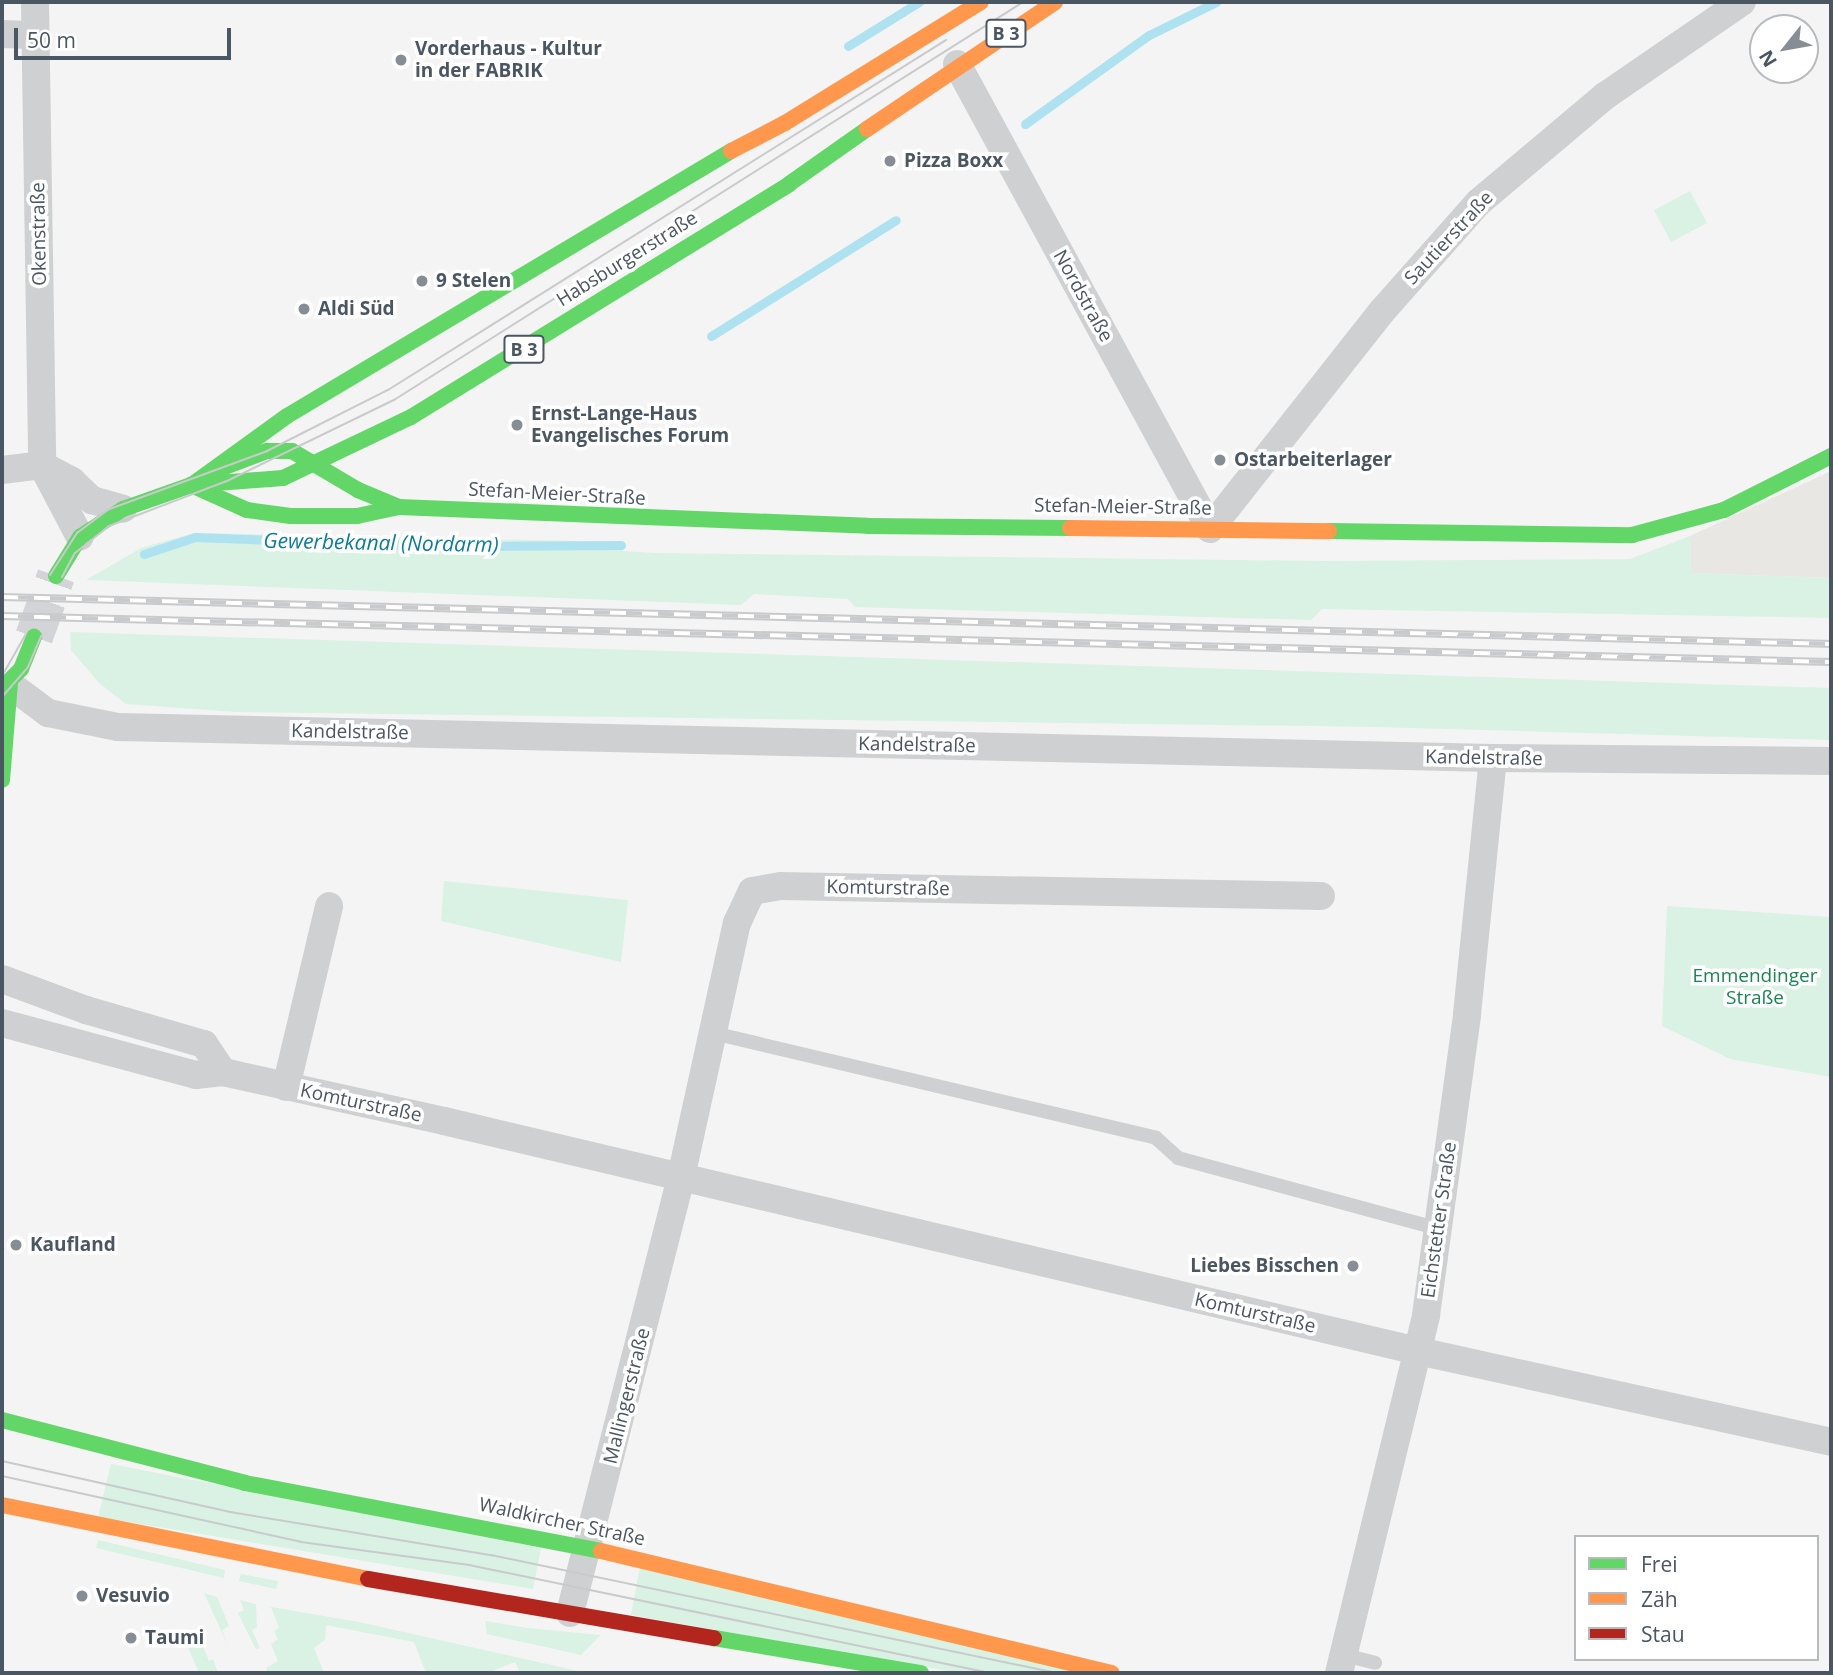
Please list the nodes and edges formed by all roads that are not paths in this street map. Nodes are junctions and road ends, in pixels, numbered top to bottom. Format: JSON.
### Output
{"nodes":[{"id":1,"x":35,"y":2,"type":"edge"},
{"id":2,"x":981,"y":2,"type":"edge"},
{"id":3,"x":1055,"y":2,"type":"edge"},
{"id":4,"x":1742,"y":2,"type":"edge"},
{"id":5,"x":2,"y":34,"type":"edge"},
{"id":6,"x":36,"y":34,"type":"junction"},
{"id":7,"x":957,"y":64,"type":"junction"},
{"id":8,"x":394,"y":400,"type":"dead end"},
{"id":9,"x":411,"y":417,"type":"junction"},
{"id":10,"x":1831,"y":456,"type":"edge"},
{"id":11,"x":319,"y":463,"type":"junction"},
{"id":12,"x":43,"y":465,"type":"junction"},
{"id":13,"x":2,"y":470,"type":"edge"},
{"id":14,"x":211,"y":473,"type":"junction"},
{"id":15,"x":191,"y":485,"type":"junction"},
{"id":16,"x":399,"y":507,"type":"junction"},
{"id":17,"x":123,"y":509,"type":"junction"},
{"id":18,"x":1210,"y":529,"type":"junction"},
{"id":19,"x":80,"y":537,"type":"junction"},
{"id":20,"x":56,"y":576,"type":"tunnel mouth"},
{"id":21,"x":34,"y":637,"type":"tunnel mouth"},
{"id":22,"x":8,"y":686,"type":"edge"},
{"id":23,"x":1493,"y":758,"type":"junction"},
{"id":24,"x":1831,"y":761,"type":"edge"},
{"id":25,"x":2,"y":780,"type":"edge"},
{"id":26,"x":1321,"y":897,"type":"dead end"},
{"id":27,"x":329,"y":906,"type":"dead end"},
{"id":28,"x":3,"y":982,"type":"edge"},
{"id":29,"x":2,"y":1023,"type":"edge"},
{"id":30,"x":713,"y":1033,"type":"junction"},
{"id":31,"x":223,"y":1072,"type":"junction"},
{"id":32,"x":286,"y":1087,"type":"junction"},
{"id":33,"x":681,"y":1177,"type":"junction"},
{"id":34,"x":1436,"y":1228,"type":"junction"},
{"id":35,"x":1419,"y":1351,"type":"junction"},
{"id":36,"x":2,"y":1420,"type":"edge"},
{"id":37,"x":1831,"y":1442,"type":"edge"},
{"id":38,"x":2,"y":1505,"type":"edge"},
{"id":39,"x":586,"y":1547,"type":"junction"},
{"id":40,"x":570,"y":1613,"type":"junction"},
{"id":41,"x":1376,"y":1663,"type":"dead end"},
{"id":42,"x":1342,"y":1664,"type":"edge"},
{"id":43,"x":921,"y":1673,"type":"edge"},
{"id":44,"x":1112,"y":1673,"type":"edge"}],
"edges":[{"from":1,"to":6,"type":"street","name":"Okenstraße"},
{"from":2,"to":14,"type":"main road","name":"Habsburgerstraße","number":"B 3"},
{"from":3,"to":7,"type":"main road","name":"Habsburgerstraße","number":"B 3"},
{"from":4,"to":18,"type":"street","name":"Sautierstraße"},
{"from":5,"to":6,"type":"street"},
{"from":6,"to":12,"type":"street","name":"Okenstraße"},
{"from":7,"to":9,"type":"main road","name":"Habsburgerstraße","number":"B 3"},
{"from":7,"to":18,"type":"street","name":"Nordstraße"},
{"from":8,"to":9,"type":"main road"},
{"from":9,"to":11,"type":"main road","name":"Habsburgerstraße","number":"B 3"},
{"from":10,"to":18,"type":"main road","name":"Stefan-Meier-Straße"},
{"from":11,"to":14,"type":"main road","name":"Stefan-Meier-Straße"},
{"from":11,"to":15,"type":"main road","name":"Habsburgerstraße","number":"B 3"},
{"from":11,"to":16,"type":"main road","name":"Stefan-Meier-Straße"},
{"from":12,"to":13,"type":"street"},
{"from":12,"to":17,"type":"street"},
{"from":12,"to":19,"type":"street","name":"Okenstraße"},
{"from":14,"to":15,"type":"main road","name":"Habsburgerstraße","number":"B 3"},
{"from":15,"to":16,"type":"main road","name":"Stefan-Meier-Straße"},
{"from":15,"to":17,"type":"main road","name":"Habsburgerstraße","number":"B 3"},
{"from":16,"to":18,"type":"main road","name":"Stefan-Meier-Straße"},
{"from":17,"to":19,"type":"main road","name":"Habsburgerstraße","number":"B 3"},
{"from":19,"to":20,"type":"main road","name":"Habsburgerstraße","number":"B 3"},
{"from":21,"to":22,"type":"main road"},
{"from":22,"to":23,"type":"street","name":"Kandelstraße"},
{"from":22,"to":25,"type":"main road"},
{"from":23,"to":24,"type":"street","name":"Kandelstraße"},
{"from":23,"to":34,"type":"street","name":"Eichstetter Straße"},
{"from":26,"to":30,"type":"street","name":"Komturstraße"},
{"from":27,"to":32,"type":"street","name":"Komturstraße"},
{"from":28,"to":31,"type":"street"},
{"from":29,"to":31,"type":"street","name":"Komturstraße"},
{"from":30,"to":33,"type":"street","name":"Komturstraße"},
{"from":30,"to":34,"type":"lane"},
{"from":31,"to":32,"type":"street","name":"Komturstraße"},
{"from":32,"to":33,"type":"street","name":"Komturstraße"},
{"from":33,"to":35,"type":"street","name":"Komturstraße"},
{"from":33,"to":39,"type":"street","name":"Mallingerstraße"},
{"from":34,"to":35,"type":"street","name":"Eichstetter Straße"},
{"from":35,"to":37,"type":"street","name":"Komturstraße"},
{"from":35,"to":42,"type":"street","name":"Eichstetter Straße"},
{"from":36,"to":39,"type":"main road","name":"Waldkircher Straße"},
{"from":38,"to":40,"type":"main road"},
{"from":39,"to":40,"type":"street","name":"Mallingerstraße"},
{"from":39,"to":44,"type":"main road","name":"Waldkircher Straße"},
{"from":40,"to":43,"type":"main road"},
{"from":41,"to":42,"type":"lane"}]}
